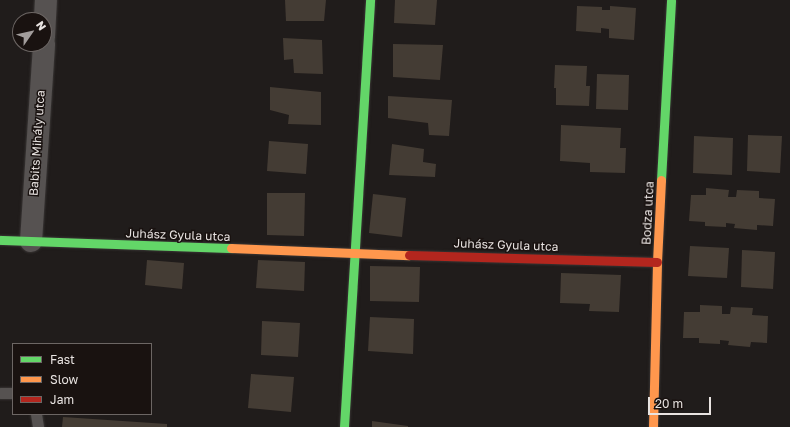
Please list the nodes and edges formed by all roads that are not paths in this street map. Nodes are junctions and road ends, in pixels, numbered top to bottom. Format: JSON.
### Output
{"nodes":[{"id":1,"x":46,"y":0,"type":"edge"},
{"id":2,"x":370,"y":0,"type":"edge"},
{"id":3,"x":672,"y":0,"type":"edge"},
{"id":4,"x":45,"y":12,"type":"edge"},
{"id":5,"x":43,"y":52,"type":"edge"},
{"id":6,"x":0,"y":240,"type":"edge"},
{"id":7,"x":31,"y":241,"type":"junction"},
{"id":8,"x":355,"y":253,"type":"junction"},
{"id":9,"x":657,"y":262,"type":"junction"},
{"id":10,"x":0,"y":392,"type":"edge"},
{"id":11,"x":12,"y":393,"type":"edge"},
{"id":12,"x":36,"y":415,"type":"edge"},
{"id":13,"x":38,"y":427,"type":"edge"},
{"id":14,"x":344,"y":427,"type":"edge"},
{"id":15,"x":653,"y":427,"type":"edge"}],
"edges":[{"from":1,"to":4,"type":"street"},
{"from":2,"to":8,"type":"street"},
{"from":3,"to":9,"type":"street","name":"Bodza utca"},
{"from":5,"to":7,"type":"street","name":"Babits Mihály utca"},
{"from":6,"to":7,"type":"street","name":"Juhász Gyula utca"},
{"from":7,"to":8,"type":"street","name":"Juhász Gyula utca"},
{"from":8,"to":9,"type":"street","name":"Juhász Gyula utca"},
{"from":8,"to":14,"type":"street"},
{"from":9,"to":15,"type":"street","name":"Bodza utca"},
{"from":10,"to":11,"type":"lane"},
{"from":12,"to":13,"type":"lane"}]}
